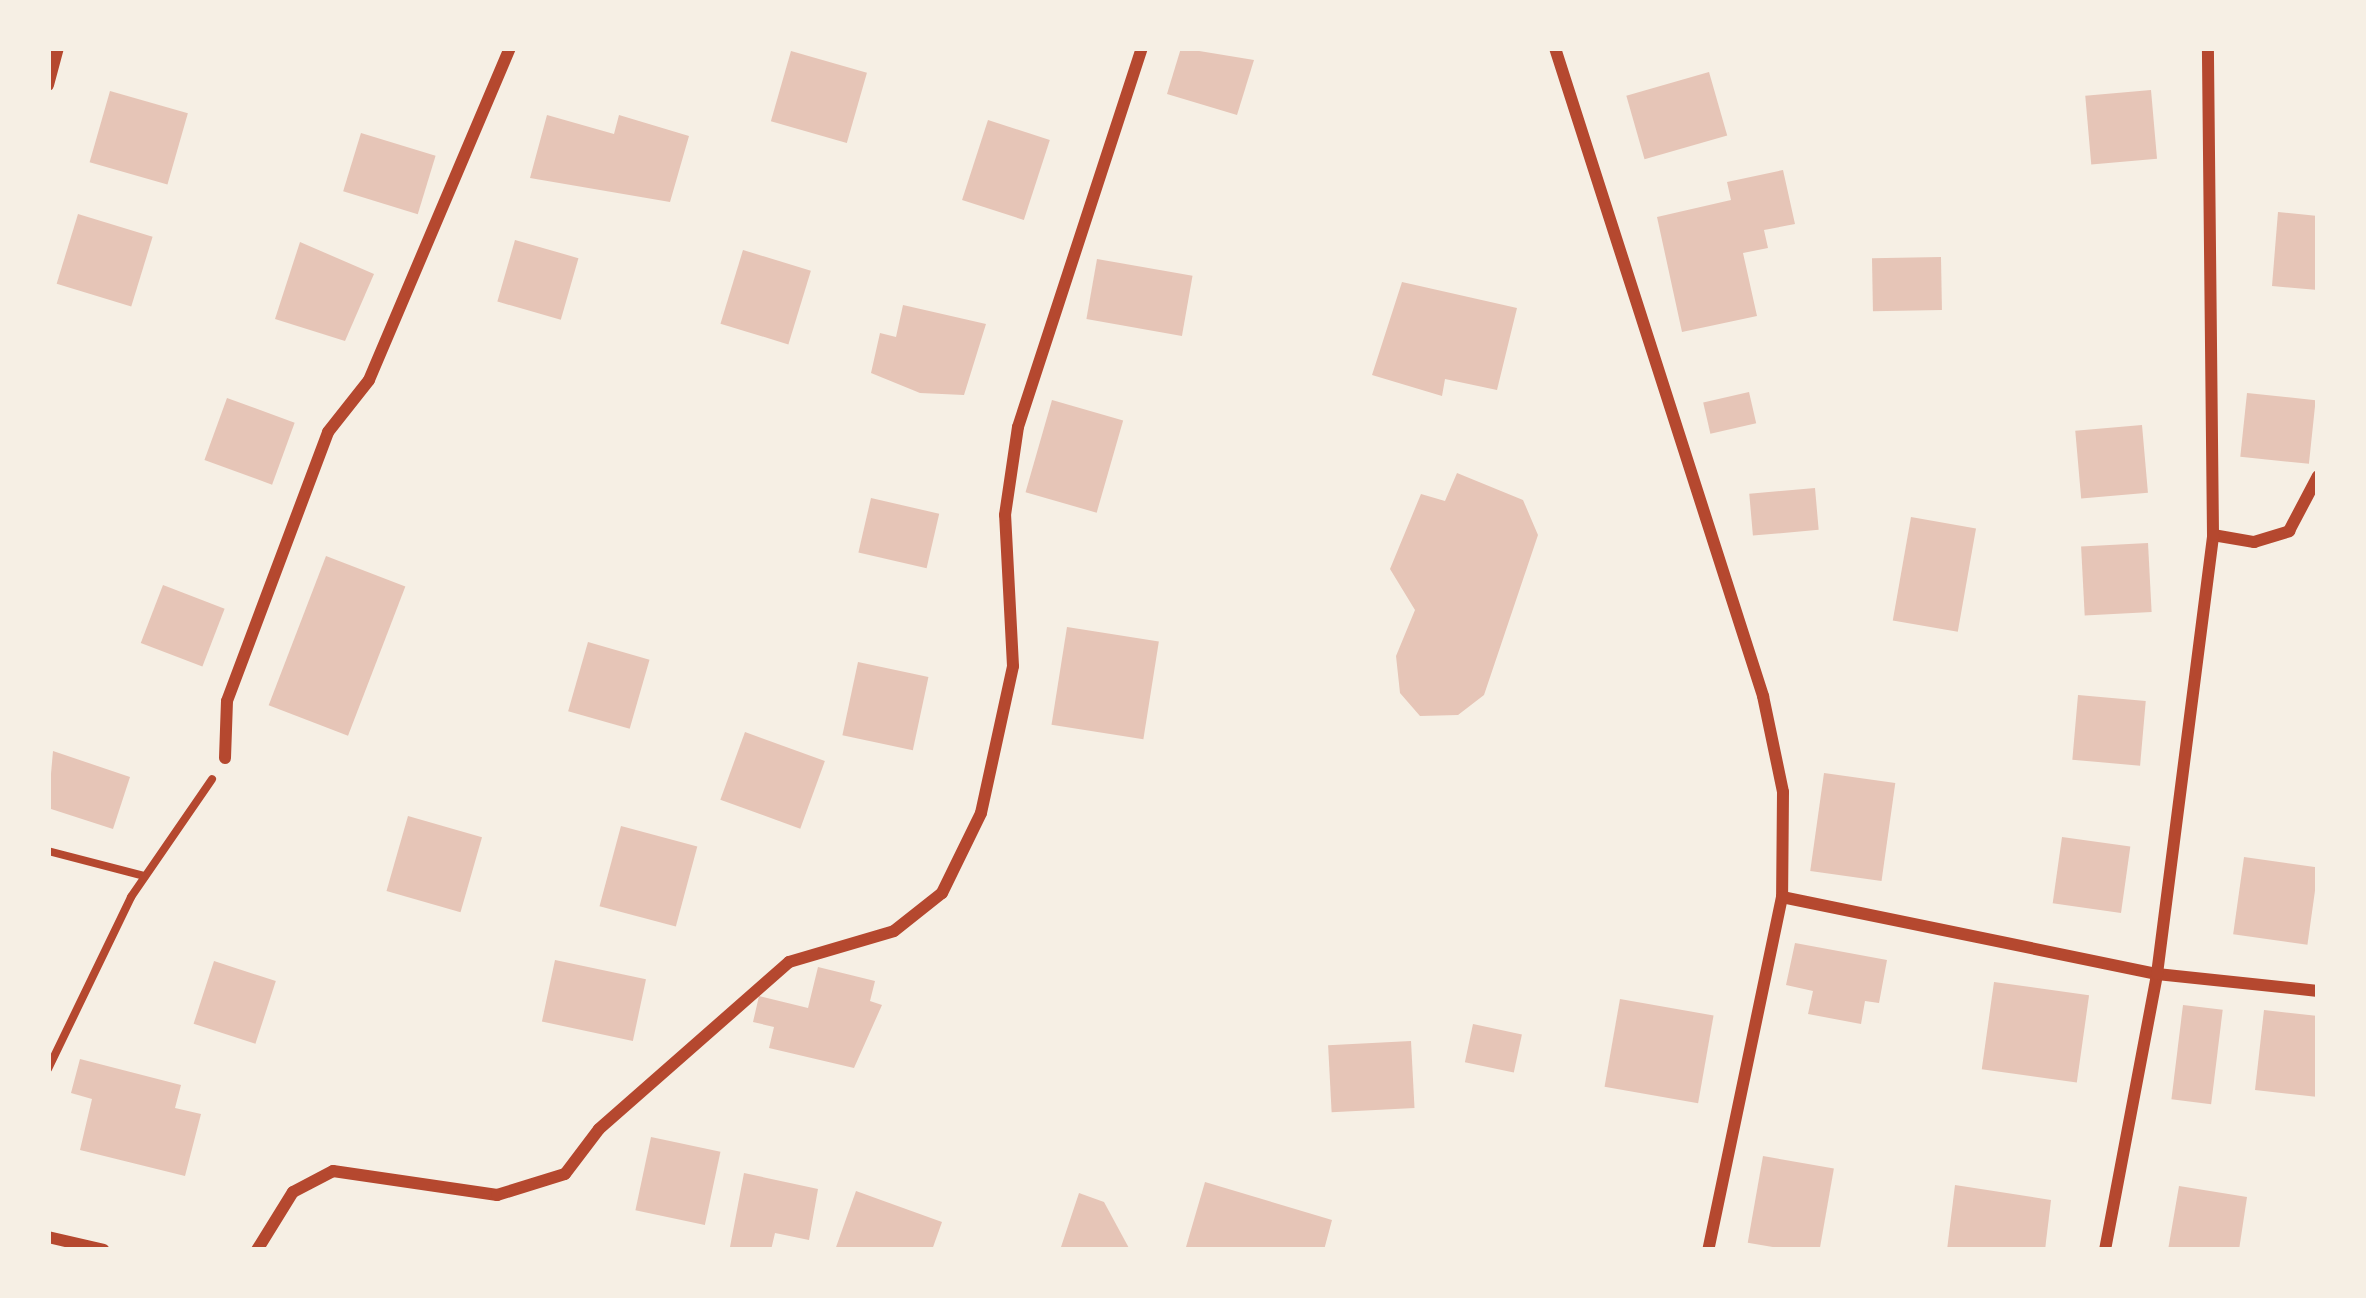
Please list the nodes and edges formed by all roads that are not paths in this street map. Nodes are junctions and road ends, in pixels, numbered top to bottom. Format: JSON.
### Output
{"nodes":[{"id":1,"x":58,"y":48,"type":"edge"},
{"id":2,"x":510,"y":48,"type":"edge"},
{"id":3,"x":1142,"y":48,"type":"edge"},
{"id":4,"x":1555,"y":48,"type":"edge"},
{"id":5,"x":2208,"y":48,"type":"edge"},
{"id":6,"x":48,"y":85,"type":"edge"},
{"id":7,"x":2318,"y":476,"type":"edge"},
{"id":8,"x":2212,"y":535,"type":"junction"},
{"id":9,"x":225,"y":758,"type":"road end"},
{"id":10,"x":1782,"y":897,"type":"junction"},
{"id":11,"x":2157,"y":974,"type":"junction"},
{"id":12,"x":2318,"y":992,"type":"edge"},
{"id":13,"x":48,"y":1237,"type":"edge"},
{"id":14,"x":104,"y":1250,"type":"edge"},
{"id":15,"x":257,"y":1250,"type":"edge"},
{"id":16,"x":1708,"y":1250,"type":"edge"},
{"id":17,"x":2105,"y":1250,"type":"edge"}],
"edges":[{"from":1,"to":6,"type":"street"},
{"from":2,"to":9,"type":"street"},
{"from":3,"to":15,"type":"street"},
{"from":4,"to":10,"type":"street"},
{"from":5,"to":8,"type":"street"},
{"from":7,"to":8,"type":"street"},
{"from":8,"to":11,"type":"street"},
{"from":10,"to":11,"type":"street"},
{"from":10,"to":16,"type":"street"},
{"from":11,"to":12,"type":"street"},
{"from":11,"to":17,"type":"street"},
{"from":13,"to":14,"type":"street"}]}
